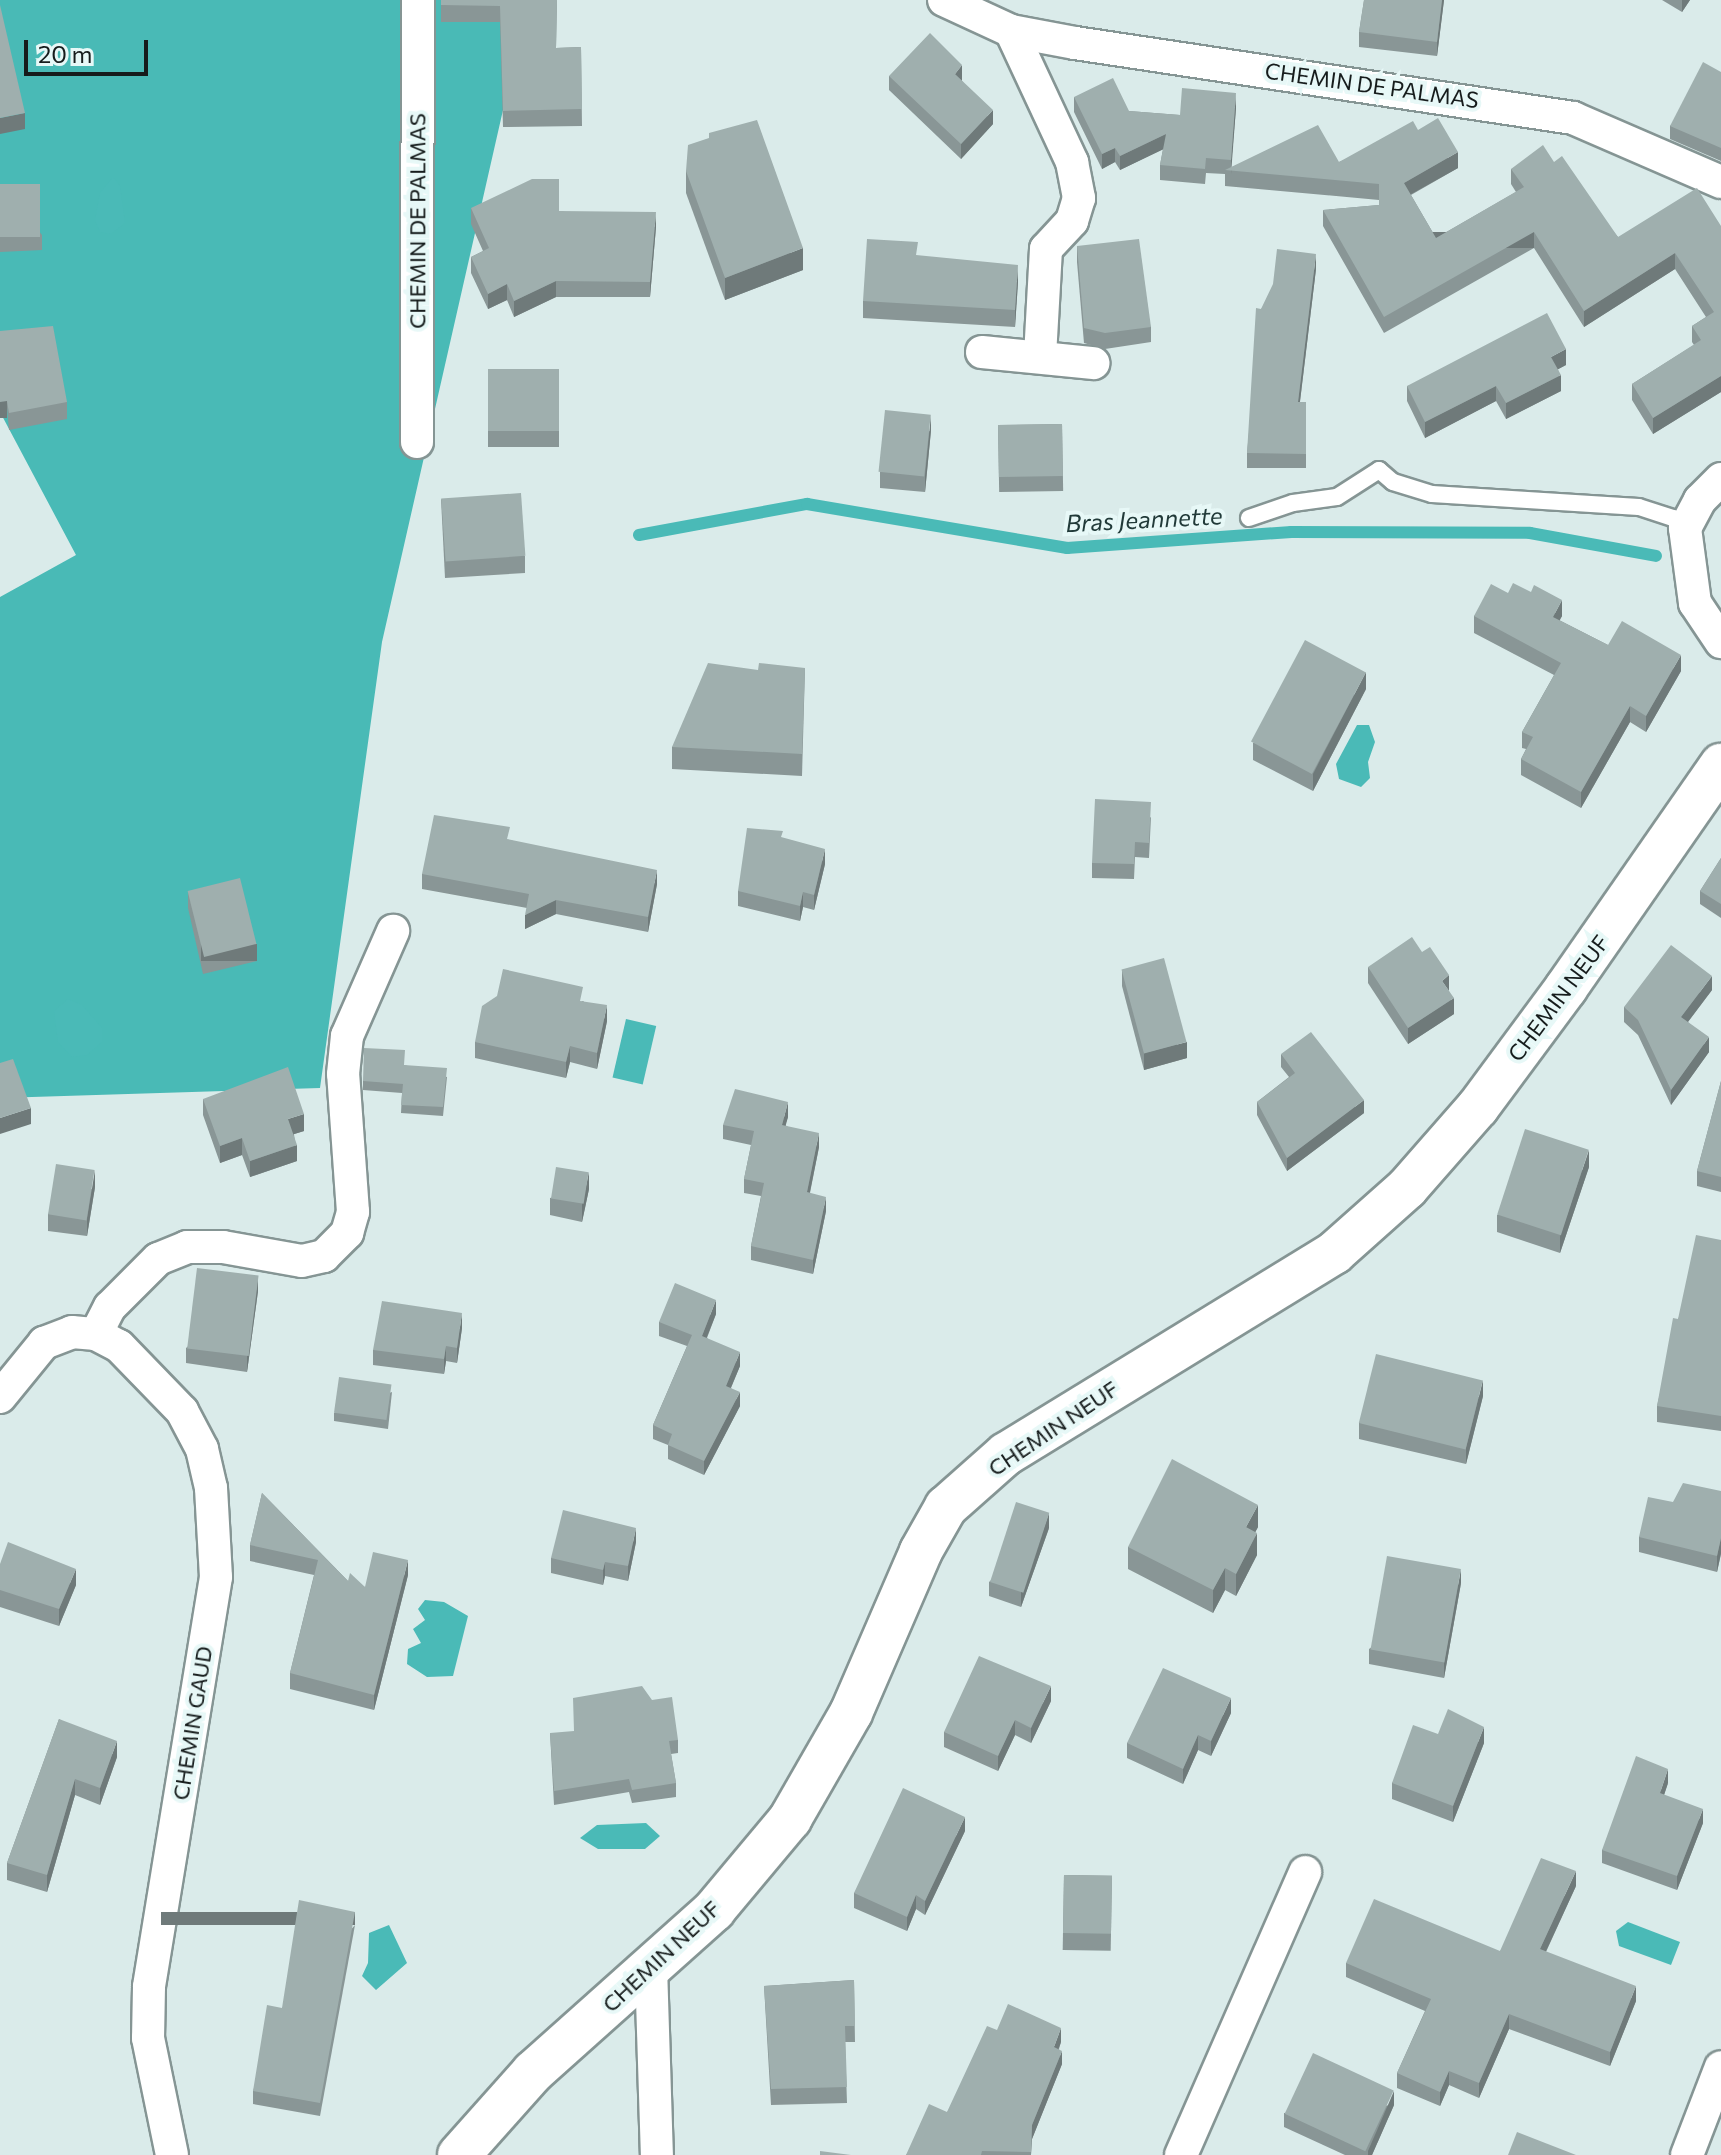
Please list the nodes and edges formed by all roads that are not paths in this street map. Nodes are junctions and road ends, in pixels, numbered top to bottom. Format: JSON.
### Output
{"nodes":[{"id":1,"x":418,"y":0,"type":"edge"},
{"id":2,"x":944,"y":0,"type":"edge"},
{"id":3,"x":1011,"y":31,"type":"junction"},
{"id":4,"x":1721,"y":182,"type":"edge"},
{"id":5,"x":982,"y":352,"type":"dead end"},
{"id":6,"x":1040,"y":357,"type":"junction"},
{"id":7,"x":1093,"y":363,"type":"dead end"},
{"id":8,"x":417,"y":442,"type":"dead end"},
{"id":9,"x":1721,"y":479,"type":"edge"},
{"id":10,"x":1249,"y":518,"type":"dead end"},
{"id":11,"x":1685,"y":528,"type":"junction"},
{"id":12,"x":1721,"y":642,"type":"edge"},
{"id":13,"x":1721,"y":765,"type":"edge"},
{"id":14,"x":393,"y":931,"type":"dead end"},
{"id":15,"x":96,"y":1334,"type":"junction"},
{"id":16,"x":0,"y":1397,"type":"edge"},
{"id":17,"x":1305,"y":1872,"type":"dead end"},
{"id":18,"x":651,"y":1967,"type":"junction"},
{"id":19,"x":1721,"y":2067,"type":"edge"},
{"id":20,"x":172,"y":2155,"type":"edge"},
{"id":21,"x":459,"y":2155,"type":"edge"},
{"id":22,"x":657,"y":2155,"type":"edge"},
{"id":23,"x":1181,"y":2155,"type":"edge"},
{"id":24,"x":1687,"y":2155,"type":"edge"}],
"edges":[{"from":1,"to":8,"type":"street","name":"CHEMIN DE PALMAS"},
{"from":2,"to":3,"type":"street","name":"CHEMIN DE PALMAS"},
{"from":3,"to":4,"type":"street","name":"CHEMIN DE PALMAS"},
{"from":3,"to":6,"type":"street"},
{"from":5,"to":6,"type":"street"},
{"from":6,"to":7,"type":"street"},
{"from":9,"to":11,"type":"street"},
{"from":10,"to":11,"type":"lane"},
{"from":11,"to":12,"type":"street"},
{"from":13,"to":18,"type":"street","name":"CHEMIN NEUF"},
{"from":14,"to":15,"type":"street"},
{"from":15,"to":16,"type":"street"},
{"from":15,"to":20,"type":"street","name":"CHEMIN GAUD"},
{"from":17,"to":23,"type":"street"},
{"from":18,"to":21,"type":"street","name":"CHEMIN NEUF"},
{"from":18,"to":22,"type":"street"},
{"from":19,"to":24,"type":"street"}]}
